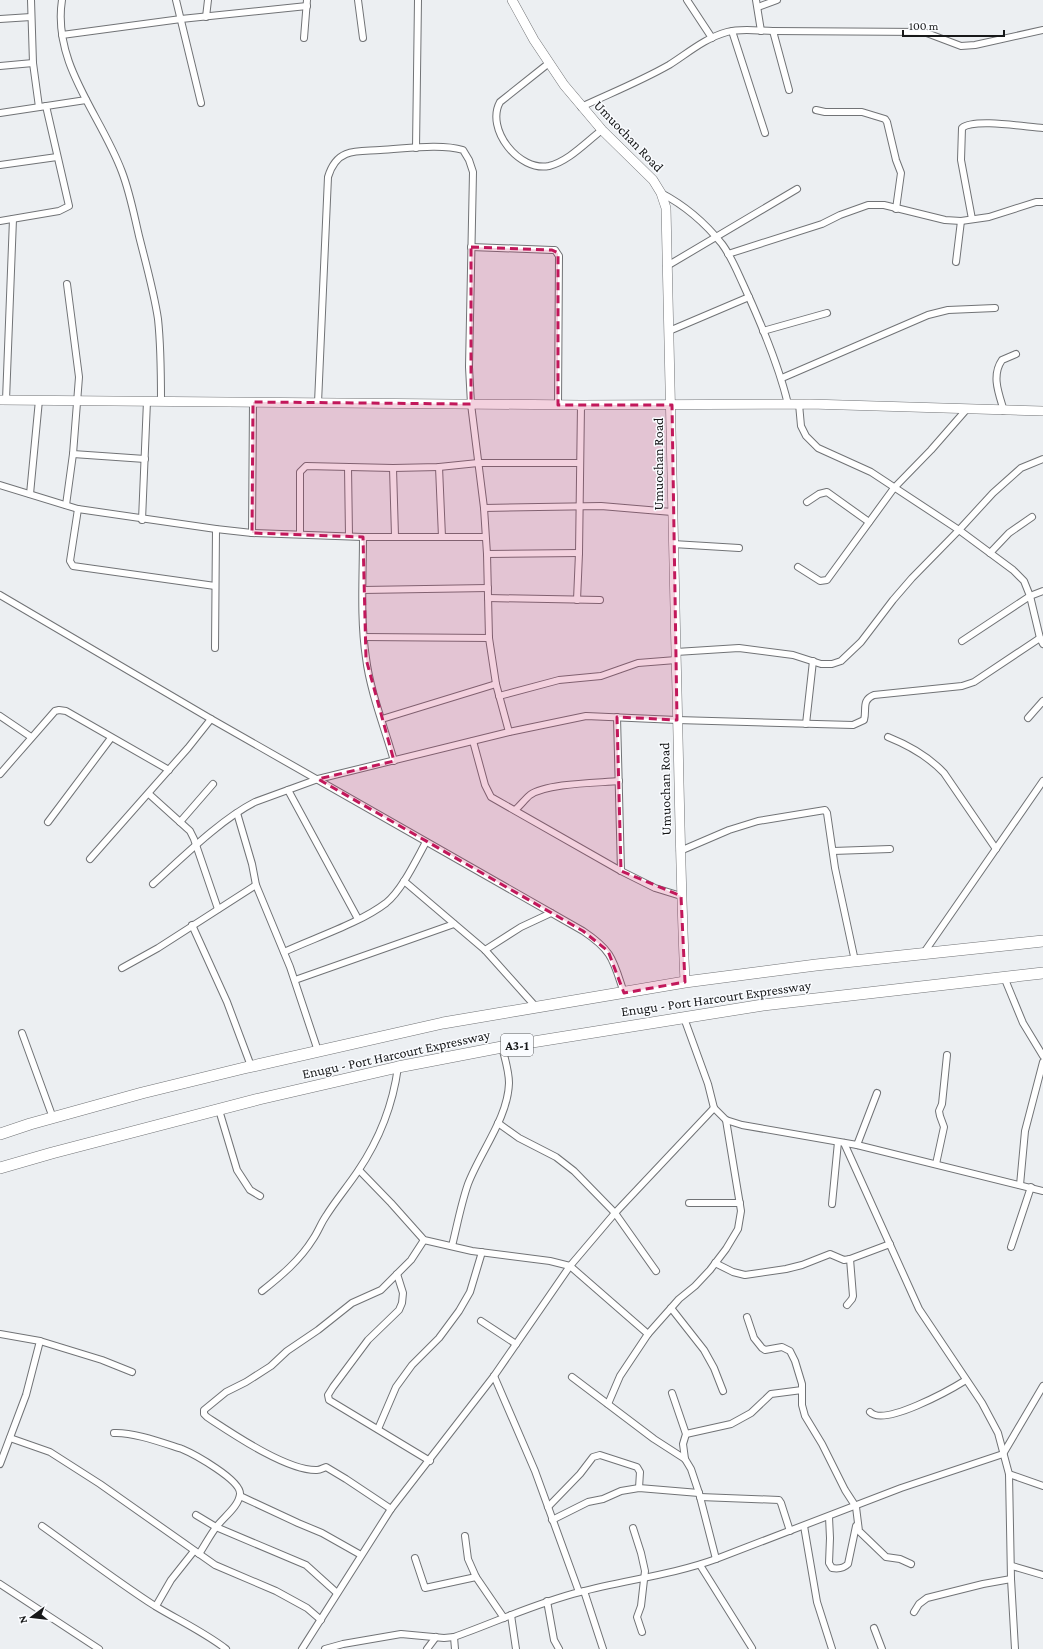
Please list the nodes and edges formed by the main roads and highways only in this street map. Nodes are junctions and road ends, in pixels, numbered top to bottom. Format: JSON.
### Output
{"nodes":[{"id":1,"x":512,"y":0,"type":"edge"},
{"id":2,"x":3,"y":400,"type":"edge"},
{"id":3,"x":672,"y":405,"type":"junction"},
{"id":4,"x":1043,"y":411,"type":"edge"},
{"id":5,"x":1043,"y":941,"type":"edge"},
{"id":6,"x":1043,"y":973,"type":"edge"},
{"id":7,"x":686,"y":982,"type":"junction"},
{"id":8,"x":1,"y":1132,"type":"edge"},
{"id":9,"x":0,"y":1168,"type":"edge"}],
"edges":[{"from":1,"to":3,"type":"main road","name":"Umuochan Road"},
{"from":2,"to":3,"type":"main road"},
{"from":3,"to":4,"type":"main road"},
{"from":3,"to":7,"type":"main road","name":"Umuochan Road"},
{"from":5,"to":7,"type":"highway","name":"Enugu - Port Harcourt Expressway","number":"A3-1"},
{"from":6,"to":9,"type":"highway","name":"Enugu - Port Harcourt Expressway","number":"A3-1"},
{"from":7,"to":8,"type":"highway","name":"Enugu - Port Harcourt Expressway","number":"A3-1"}]}
